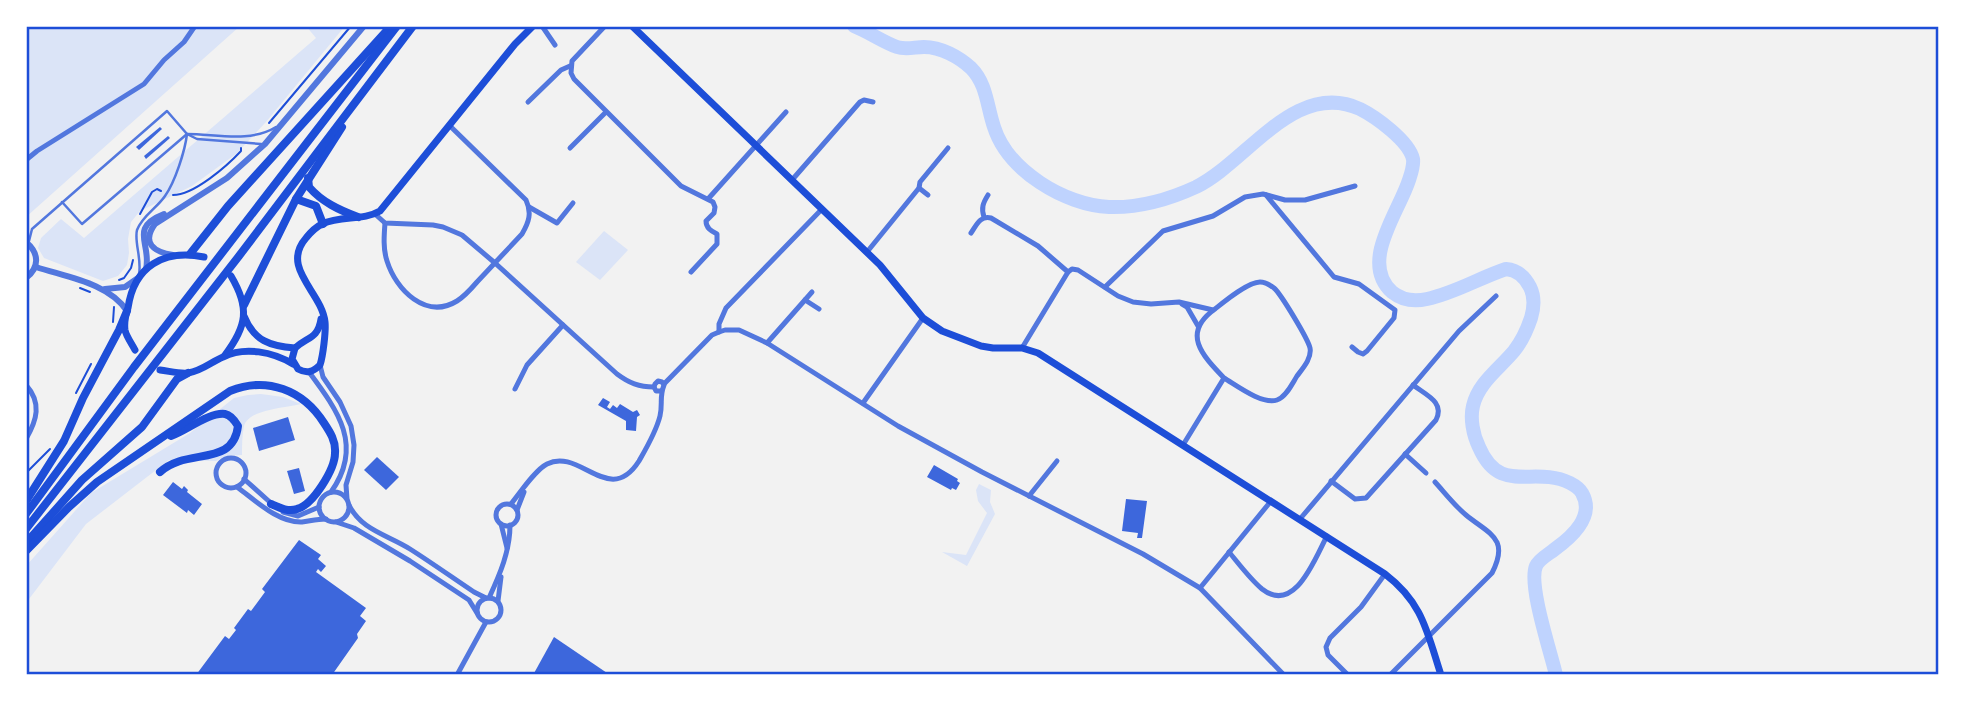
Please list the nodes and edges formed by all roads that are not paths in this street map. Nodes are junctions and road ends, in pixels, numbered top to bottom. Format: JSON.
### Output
{"nodes":[{"id":1,"x":195,"y":26,"type":"edge"},
{"id":2,"x":364,"y":26,"type":"edge"},
{"id":3,"x":390,"y":26,"type":"edge"},
{"id":4,"x":397,"y":26,"type":"edge"},
{"id":5,"x":413,"y":26,"type":"edge"},
{"id":6,"x":533,"y":26,"type":"edge"},
{"id":7,"x":542,"y":26,"type":"edge"},
{"id":8,"x":605,"y":26,"type":"edge"},
{"id":9,"x":632,"y":26,"type":"edge"},
{"id":10,"x":555,"y":45,"type":"dead end"},
{"id":11,"x":570,"y":66,"type":"junction"},
{"id":12,"x":528,"y":102,"type":"dead end"},
{"id":13,"x":873,"y":102,"type":"dead end"},
{"id":14,"x":606,"y":112,"type":"junction"},
{"id":15,"x":786,"y":112,"type":"dead end"},
{"id":16,"x":284,"y":122,"type":"junction"},
{"id":17,"x":449,"y":125,"type":"junction"},
{"id":18,"x":187,"y":134,"type":"junction"},
{"id":19,"x":265,"y":144,"type":"junction"},
{"id":20,"x":756,"y":146,"type":"junction"},
{"id":21,"x":569,"y":148,"type":"dead end"},
{"id":22,"x":948,"y":148,"type":"dead end"},
{"id":23,"x":26,"y":149,"type":"edge"},
{"id":24,"x":37,"y":151,"type":"junction"},
{"id":25,"x":26,"y":160,"type":"edge"},
{"id":26,"x":309,"y":178,"type":"junction"},
{"id":27,"x":792,"y":180,"type":"junction"},
{"id":28,"x":1355,"y":186,"type":"dead end"},
{"id":29,"x":919,"y":188,"type":"junction"},
{"id":30,"x":928,"y":195,"type":"dead end"},
{"id":31,"x":988,"y":195,"type":"dead end"},
{"id":32,"x":1266,"y":195,"type":"junction"},
{"id":33,"x":296,"y":199,"type":"junction"},
{"id":34,"x":708,"y":199,"type":"junction"},
{"id":35,"x":62,"y":202,"type":"junction"},
{"id":36,"x":573,"y":203,"type":"dead end"},
{"id":37,"x":529,"y":207,"type":"junction"},
{"id":38,"x":822,"y":209,"type":"junction"},
{"id":39,"x":173,"y":211,"type":"junction"},
{"id":40,"x":375,"y":214,"type":"junction"},
{"id":41,"x":358,"y":217,"type":"junction"},
{"id":42,"x":984,"y":217,"type":"junction"},
{"id":43,"x":385,"y":223,"type":"junction"},
{"id":44,"x":323,"y":224,"type":"junction"},
{"id":45,"x":971,"y":233,"type":"dead end"},
{"id":46,"x":27,"y":243,"type":"edge"},
{"id":47,"x":867,"y":252,"type":"junction"},
{"id":48,"x":190,"y":254,"type":"junction"},
{"id":49,"x":173,"y":255,"type":"junction"},
{"id":50,"x":204,"y":257,"type":"dead end"},
{"id":51,"x":495,"y":263,"type":"junction"},
{"id":52,"x":36,"y":267,"type":"junction"},
{"id":53,"x":146,"y":269,"type":"junction"},
{"id":54,"x":691,"y":272,"type":"dead end"},
{"id":55,"x":1068,"y":272,"type":"junction"},
{"id":56,"x":231,"y":275,"type":"dead end"},
{"id":57,"x":26,"y":278,"type":"edge"},
{"id":58,"x":138,"y":278,"type":"junction"},
{"id":59,"x":1105,"y":287,"type":"junction"},
{"id":60,"x":105,"y":289,"type":"junction"},
{"id":61,"x":812,"y":292,"type":"dead end"},
{"id":62,"x":1496,"y":296,"type":"dead end"},
{"id":63,"x":805,"y":300,"type":"junction"},
{"id":64,"x":1179,"y":302,"type":"junction"},
{"id":65,"x":244,"y":305,"type":"junction"},
{"id":66,"x":819,"y":309,"type":"dead end"},
{"id":67,"x":1213,"y":310,"type":"junction"},
{"id":68,"x":127,"y":311,"type":"junction"},
{"id":69,"x":322,"y":312,"type":"junction"},
{"id":70,"x":244,"y":316,"type":"junction"},
{"id":71,"x":923,"y":318,"type":"junction"},
{"id":72,"x":563,"y":325,"type":"junction"},
{"id":73,"x":1198,"y":326,"type":"junction"},
{"id":74,"x":719,"y":332,"type":"junction"},
{"id":75,"x":307,"y":342,"type":"junction"},
{"id":76,"x":767,"y":343,"type":"junction"},
{"id":77,"x":1352,"y":347,"type":"dead end"},
{"id":78,"x":295,"y":348,"type":"junction"},
{"id":79,"x":1022,"y":348,"type":"junction"},
{"id":80,"x":135,"y":350,"type":"dead end"},
{"id":81,"x":322,"y":352,"type":"junction"},
{"id":82,"x":224,"y":356,"type":"junction"},
{"id":83,"x":294,"y":364,"type":"junction"},
{"id":84,"x":320,"y":365,"type":"junction"},
{"id":85,"x":160,"y":370,"type":"dead end"},
{"id":86,"x":309,"y":372,"type":"junction"},
{"id":87,"x":188,"y":373,"type":"junction"},
{"id":88,"x":1224,"y":378,"type":"junction"},
{"id":89,"x":26,"y":385,"type":"edge"},
{"id":90,"x":1413,"y":385,"type":"junction"},
{"id":91,"x":515,"y":389,"type":"dead end"},
{"id":92,"x":657,"y":389,"type":"junction"},
{"id":93,"x":863,"y":403,"type":"junction"},
{"id":94,"x":26,"y":439,"type":"edge"},
{"id":95,"x":158,"y":441,"type":"junction"},
{"id":96,"x":1183,"y":445,"type":"junction"},
{"id":97,"x":1405,"y":454,"type":"junction"},
{"id":98,"x":1057,"y":461,"type":"dead end"},
{"id":99,"x":160,"y":472,"type":"dead end"},
{"id":100,"x":1426,"y":473,"type":"dead end"},
{"id":101,"x":244,"y":479,"type":"junction"},
{"id":102,"x":1331,"y":481,"type":"junction"},
{"id":103,"x":1435,"y":482,"type":"dead end"},
{"id":104,"x":527,"y":486,"type":"junction"},
{"id":105,"x":237,"y":487,"type":"junction"},
{"id":106,"x":331,"y":492,"type":"junction"},
{"id":107,"x":1029,"y":496,"type":"junction"},
{"id":108,"x":26,"y":501,"type":"edge"},
{"id":109,"x":1272,"y":501,"type":"junction"},
{"id":110,"x":348,"y":502,"type":"junction"},
{"id":111,"x":271,"y":504,"type":"junction"},
{"id":112,"x":511,"y":504,"type":"junction"},
{"id":113,"x":319,"y":507,"type":"junction"},
{"id":114,"x":517,"y":510,"type":"junction"},
{"id":115,"x":26,"y":514,"type":"edge"},
{"id":116,"x":326,"y":519,"type":"junction"},
{"id":117,"x":1300,"y":519,"type":"junction"},
{"id":118,"x":336,"y":522,"type":"junction"},
{"id":119,"x":500,"y":523,"type":"junction"},
{"id":120,"x":510,"y":525,"type":"junction"},
{"id":121,"x":26,"y":529,"type":"edge"},
{"id":122,"x":1327,"y":536,"type":"junction"},
{"id":123,"x":26,"y":543,"type":"edge"},
{"id":124,"x":508,"y":548,"type":"junction"},
{"id":125,"x":26,"y":551,"type":"edge"},
{"id":126,"x":1229,"y":552,"type":"junction"},
{"id":127,"x":501,"y":570,"type":"junction"},
{"id":128,"x":1385,"y":574,"type":"junction"},
{"id":129,"x":1200,"y":588,"type":"junction"},
{"id":130,"x":488,"y":598,"type":"junction"},
{"id":131,"x":498,"y":601,"type":"junction"},
{"id":132,"x":477,"y":613,"type":"junction"},
{"id":133,"x":486,"y":622,"type":"junction"},
{"id":134,"x":1429,"y":635,"type":"junction"},
{"id":135,"x":457,"y":675,"type":"edge"},
{"id":136,"x":1284,"y":675,"type":"edge"},
{"id":137,"x":1348,"y":675,"type":"edge"},
{"id":138,"x":1390,"y":675,"type":"edge"},
{"id":139,"x":1441,"y":675,"type":"edge"}],
"edges":[{"from":1,"to":24,"type":"street"},
{"from":2,"to":16,"type":"street"},
{"from":3,"to":48,"type":"highway"},
{"from":4,"to":115,"type":"highway"},
{"from":5,"to":26,"type":"highway"},
{"from":5,"to":121,"type":"highway"},
{"from":6,"to":17,"type":"main road"},
{"from":7,"to":10,"type":"street"},
{"from":8,"to":11,"type":"street"},
{"from":9,"to":20,"type":"main road"},
{"from":11,"to":12,"type":"street"},
{"from":11,"to":14,"type":"street"},
{"from":13,"to":27,"type":"street"},
{"from":14,"to":21,"type":"street"},
{"from":14,"to":34,"type":"street"},
{"from":15,"to":20,"type":"street"},
{"from":16,"to":18,"type":"lane"},
{"from":16,"to":19,"type":"street"},
{"from":17,"to":37,"type":"street"},
{"from":17,"to":40,"type":"main road"},
{"from":18,"to":19,"type":"lane"},
{"from":18,"to":35,"type":"lane"},
{"from":18,"to":35,"type":"lane"},
{"from":18,"to":58,"type":"lane"},
{"from":19,"to":39,"type":"street"},
{"from":20,"to":27,"type":"main road"},
{"from":20,"to":34,"type":"street"},
{"from":22,"to":29,"type":"street"},
{"from":23,"to":24,"type":"street"},
{"from":24,"to":25,"type":"street"},
{"from":26,"to":33,"type":"highway"},
{"from":26,"to":41,"type":"highway"},
{"from":27,"to":38,"type":"main road"},
{"from":28,"to":32,"type":"street"},
{"from":29,"to":30,"type":"street"},
{"from":29,"to":47,"type":"street"},
{"from":31,"to":42,"type":"street"},
{"from":32,"to":59,"type":"street"},
{"from":32,"to":77,"type":"street"},
{"from":33,"to":44,"type":"highway"},
{"from":33,"to":65,"type":"highway"},
{"from":34,"to":54,"type":"street"},
{"from":35,"to":46,"type":"lane"},
{"from":36,"to":37,"type":"street"},
{"from":37,"to":51,"type":"street"},
{"from":38,"to":47,"type":"main road"},
{"from":38,"to":74,"type":"street"},
{"from":39,"to":49,"type":"street"},
{"from":39,"to":53,"type":"street"},
{"from":40,"to":41,"type":"main road"},
{"from":40,"to":43,"type":"street"},
{"from":41,"to":44,"type":"main road"},
{"from":42,"to":45,"type":"street"},
{"from":42,"to":55,"type":"street"},
{"from":43,"to":51,"type":"street"},
{"from":43,"to":51,"type":"street"},
{"from":44,"to":69,"type":"main road"},
{"from":46,"to":52,"type":"street"},
{"from":47,"to":71,"type":"main road"},
{"from":48,"to":49,"type":"main road"},
{"from":48,"to":50,"type":"main road"},
{"from":49,"to":53,"type":"main road"},
{"from":51,"to":72,"type":"street"},
{"from":52,"to":57,"type":"street"},
{"from":52,"to":60,"type":"street"},
{"from":53,"to":58,"type":"main road"},
{"from":55,"to":59,"type":"street"},
{"from":55,"to":79,"type":"street"},
{"from":56,"to":65,"type":"main road"},
{"from":58,"to":60,"type":"street"},
{"from":58,"to":68,"type":"main road"},
{"from":59,"to":64,"type":"street"},
{"from":60,"to":68,"type":"street"},
{"from":61,"to":63,"type":"street"},
{"from":62,"to":90,"type":"street"},
{"from":63,"to":66,"type":"street"},
{"from":63,"to":76,"type":"street"},
{"from":64,"to":67,"type":"street"},
{"from":64,"to":73,"type":"street"},
{"from":65,"to":70,"type":"main road"},
{"from":67,"to":73,"type":"street"},
{"from":67,"to":88,"type":"street"},
{"from":68,"to":80,"type":"main road"},
{"from":68,"to":108,"type":"highway"},
{"from":69,"to":75,"type":"main road"},
{"from":69,"to":81,"type":"main road"},
{"from":70,"to":78,"type":"main road"},
{"from":70,"to":82,"type":"main road"},
{"from":71,"to":79,"type":"main road"},
{"from":71,"to":93,"type":"street"},
{"from":72,"to":91,"type":"street"},
{"from":72,"to":92,"type":"street"},
{"from":73,"to":88,"type":"street"},
{"from":74,"to":76,"type":"street"},
{"from":74,"to":92,"type":"street"},
{"from":75,"to":78,"type":"main road"},
{"from":75,"to":81,"type":"main road"},
{"from":76,"to":93,"type":"street"},
{"from":78,"to":83,"type":"main road"},
{"from":79,"to":96,"type":"main road"},
{"from":81,"to":84,"type":"main road"},
{"from":82,"to":83,"type":"main road"},
{"from":82,"to":87,"type":"main road"},
{"from":83,"to":86,"type":"main road"},
{"from":84,"to":86,"type":"main road"},
{"from":84,"to":110,"type":"street"},
{"from":85,"to":87,"type":"main road"},
{"from":86,"to":106,"type":"street"},
{"from":87,"to":123,"type":"highway"},
{"from":88,"to":96,"type":"street"},
{"from":89,"to":94,"type":"street"},
{"from":90,"to":97,"type":"street"},
{"from":90,"to":102,"type":"street"},
{"from":92,"to":104,"type":"street"},
{"from":93,"to":107,"type":"street"},
{"from":95,"to":99,"type":"highway"},
{"from":95,"to":111,"type":"highway"},
{"from":95,"to":125,"type":"highway"},
{"from":96,"to":109,"type":"main road"},
{"from":97,"to":100,"type":"street"},
{"from":97,"to":102,"type":"street"},
{"from":98,"to":107,"type":"street"},
{"from":101,"to":105,"type":"street"},
{"from":101,"to":105,"type":"street"},
{"from":101,"to":111,"type":"street"},
{"from":102,"to":117,"type":"street"},
{"from":103,"to":134,"type":"street"},
{"from":104,"to":112,"type":"street"},
{"from":104,"to":114,"type":"street"},
{"from":105,"to":116,"type":"street"},
{"from":106,"to":110,"type":"street"},
{"from":106,"to":113,"type":"street"},
{"from":107,"to":129,"type":"street"},
{"from":109,"to":117,"type":"main road"},
{"from":109,"to":126,"type":"street"},
{"from":110,"to":118,"type":"street"},
{"from":110,"to":130,"type":"street"},
{"from":111,"to":113,"type":"street"},
{"from":112,"to":114,"type":"street"},
{"from":112,"to":119,"type":"street"},
{"from":113,"to":116,"type":"street"},
{"from":114,"to":120,"type":"street"},
{"from":116,"to":118,"type":"street"},
{"from":117,"to":122,"type":"main road"},
{"from":118,"to":132,"type":"street"},
{"from":119,"to":120,"type":"street"},
{"from":119,"to":124,"type":"street"},
{"from":120,"to":124,"type":"street"},
{"from":122,"to":126,"type":"street"},
{"from":122,"to":128,"type":"main road"},
{"from":124,"to":127,"type":"street"},
{"from":126,"to":129,"type":"street"},
{"from":127,"to":130,"type":"street"},
{"from":127,"to":131,"type":"street"},
{"from":128,"to":134,"type":"main road"},
{"from":128,"to":137,"type":"street"},
{"from":129,"to":136,"type":"street"},
{"from":130,"to":131,"type":"street"},
{"from":130,"to":132,"type":"street"},
{"from":131,"to":133,"type":"street"},
{"from":132,"to":133,"type":"street"},
{"from":133,"to":135,"type":"street"},
{"from":134,"to":138,"type":"street"},
{"from":134,"to":139,"type":"main road"}]}
